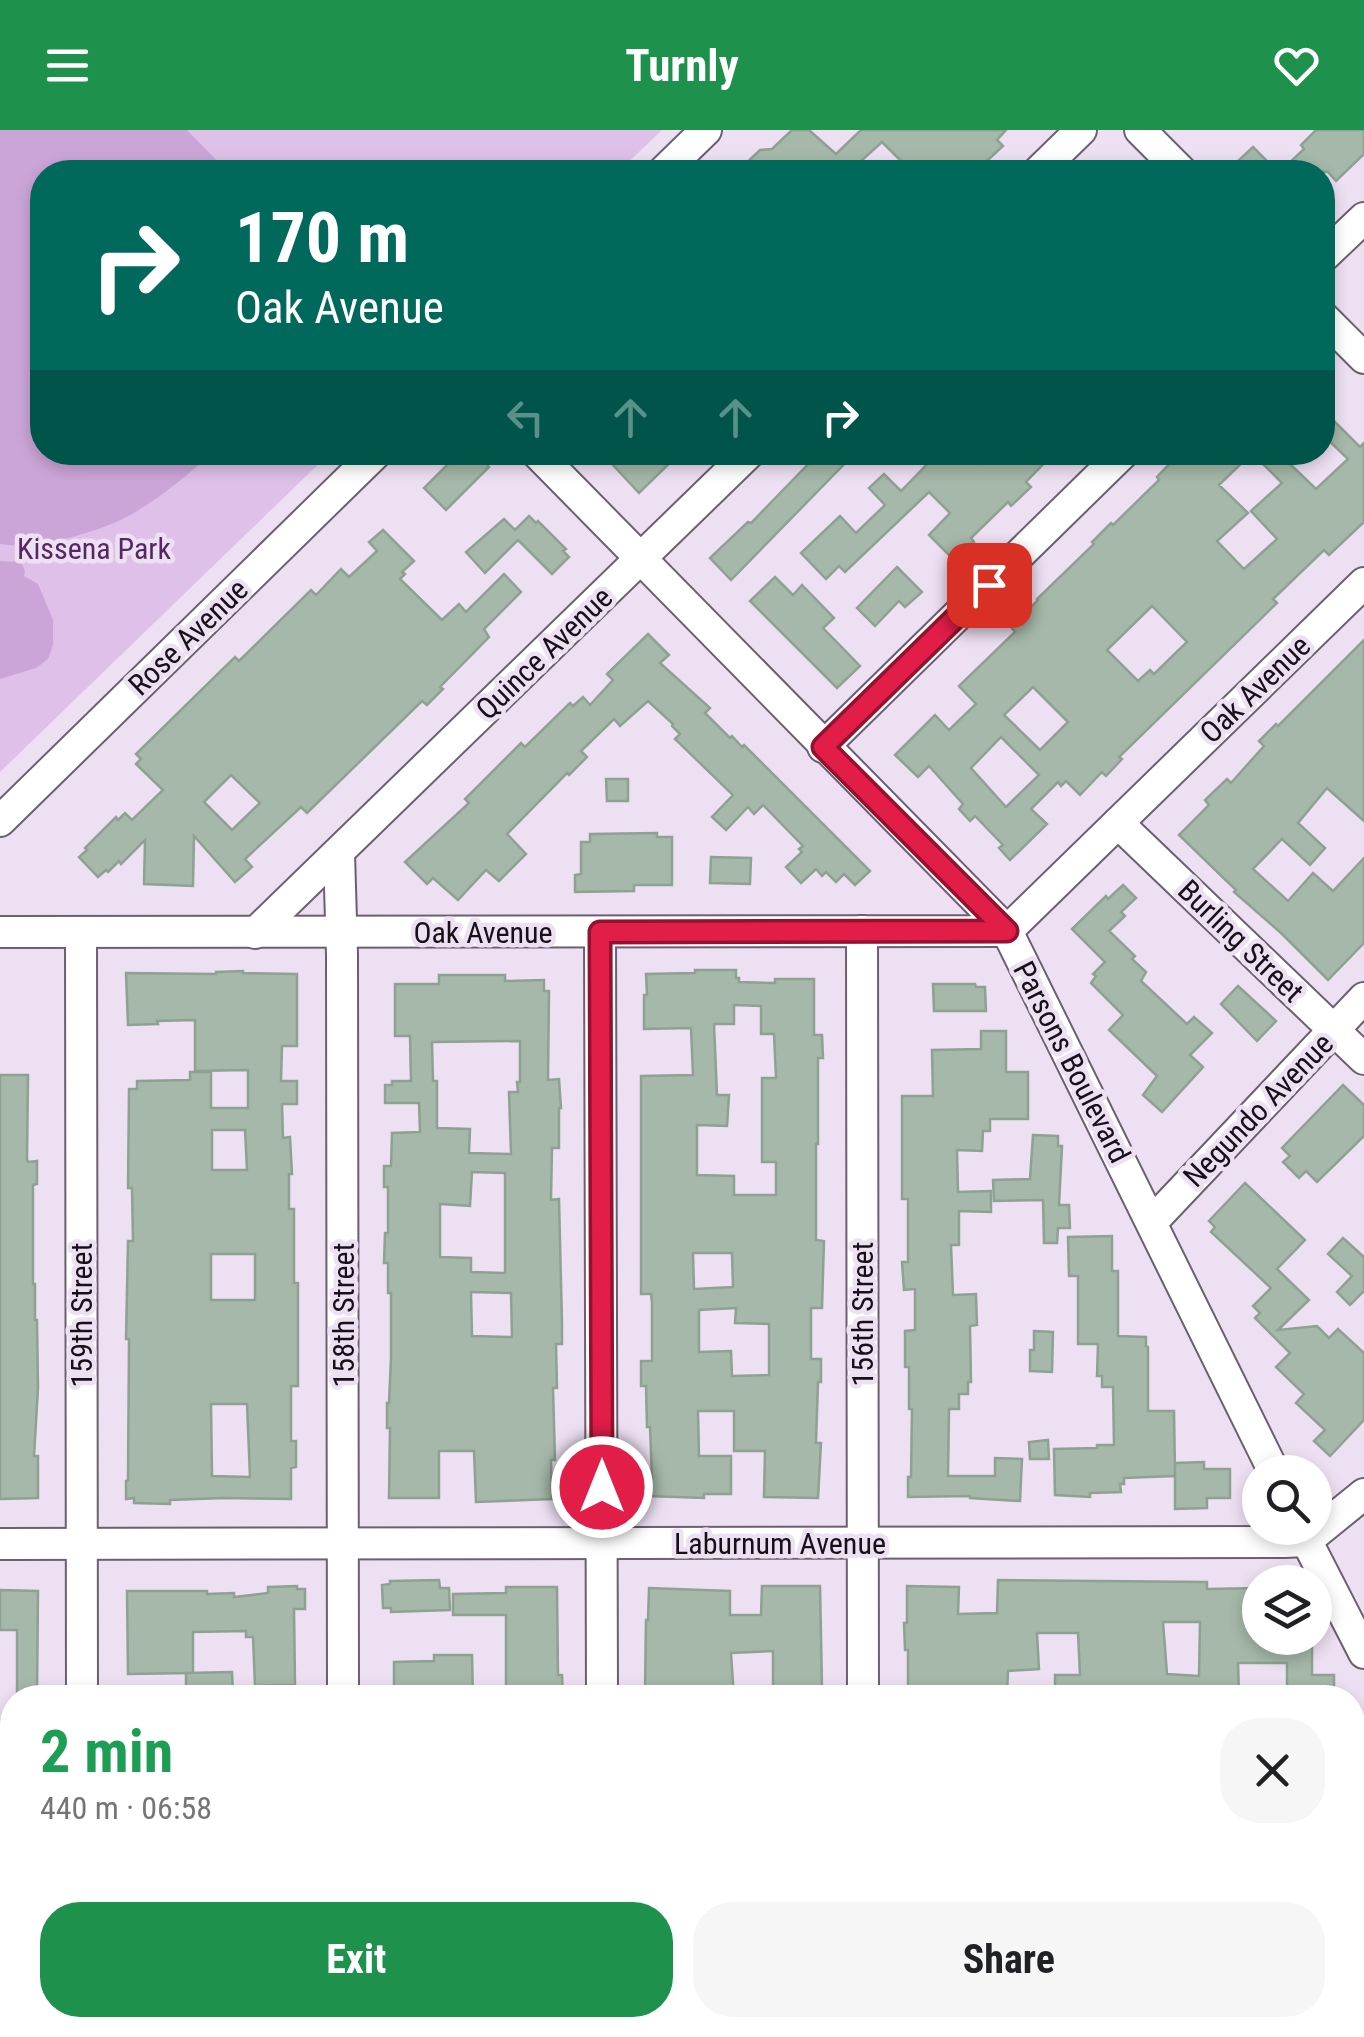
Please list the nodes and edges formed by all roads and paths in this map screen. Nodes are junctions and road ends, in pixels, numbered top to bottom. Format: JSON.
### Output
{"nodes":[{"id":1,"x":706,"y":130,"type":"edge"},
{"id":2,"x":1081,"y":130,"type":"edge"},
{"id":3,"x":1140,"y":130,"type":"edge"},
{"id":4,"x":675,"y":160,"type":"edge"},
{"id":5,"x":1050,"y":160,"type":"edge"},
{"id":6,"x":1170,"y":160,"type":"edge"},
{"id":7,"x":1364,"y":218,"type":"edge"},
{"id":8,"x":1335,"y":246,"type":"edge"},
{"id":9,"x":1335,"y":329,"type":"edge"},
{"id":10,"x":1364,"y":358,"type":"edge"},
{"id":11,"x":363,"y":465,"type":"edge"},
{"id":12,"x":549,"y":465,"type":"edge"},
{"id":13,"x":737,"y":465,"type":"edge"},
{"id":14,"x":1111,"y":465,"type":"edge"},
{"id":15,"x":640,"y":560,"type":"junction"},
{"id":16,"x":1364,"y":582,"type":"edge"},
{"id":17,"x":823,"y":747,"type":"junction"},
{"id":18,"x":0,"y":820,"type":"edge"},
{"id":19,"x":1118,"y":823,"type":"junction"},
{"id":20,"x":339,"y":853,"type":"junction"},
{"id":21,"x":862,"y":930,"type":"junction"},
{"id":22,"x":1007,"y":931,"type":"junction"},
{"id":23,"x":0,"y":932,"type":"edge"},
{"id":24,"x":81,"y":932,"type":"junction"},
{"id":25,"x":255,"y":932,"type":"junction"},
{"id":26,"x":342,"y":932,"type":"junction"},
{"id":27,"x":600,"y":932,"type":"junction"},
{"id":28,"x":1364,"y":998,"type":"edge"},
{"id":29,"x":1334,"y":1030,"type":"junction"},
{"id":30,"x":1364,"y":1059,"type":"edge"},
{"id":31,"x":1152,"y":1222,"type":"junction"},
{"id":32,"x":1266,"y":1455,"type":"edge"},
{"id":33,"x":1364,"y":1494,"type":"edge"},
{"id":34,"x":1332,"y":1515,"type":"edge"},
{"id":35,"x":1242,"y":1535,"type":"edge"},
{"id":36,"x":862,"y":1543,"type":"junction"},
{"id":37,"x":0,"y":1544,"type":"edge"},
{"id":38,"x":82,"y":1544,"type":"junction"},
{"id":39,"x":343,"y":1544,"type":"junction"},
{"id":40,"x":602,"y":1544,"type":"junction"},
{"id":41,"x":1309,"y":1545,"type":"edge"},
{"id":42,"x":1364,"y":1653,"type":"edge"},
{"id":43,"x":82,"y":1685,"type":"edge"},
{"id":44,"x":343,"y":1685,"type":"edge"},
{"id":45,"x":602,"y":1685,"type":"edge"},
{"id":46,"x":863,"y":1685,"type":"edge"}],
"edges":[{"from":1,"to":4,"type":"street"},
{"from":2,"to":5,"type":"street"},
{"from":3,"to":6,"type":"street"},
{"from":7,"to":8,"type":"street"},
{"from":9,"to":10,"type":"street"},
{"from":11,"to":18,"type":"street","name":"Rose Avenue"},
{"from":12,"to":15,"type":"street","name":"Parsons Boulevard"},
{"from":13,"to":15,"type":"street","name":"Quince Avenue"},
{"from":14,"to":17,"type":"street"},
{"from":15,"to":17,"type":"street","name":"Parsons Boulevard"},
{"from":15,"to":20,"type":"street","name":"Quince Avenue"},
{"from":16,"to":19,"type":"street","name":"Oak Avenue"},
{"from":17,"to":22,"type":"street","name":"Parsons Boulevard"},
{"from":19,"to":22,"type":"street","name":"Oak Avenue"},
{"from":19,"to":29,"type":"street","name":"Burling Street"},
{"from":20,"to":25,"type":"street","name":"Quince Avenue"},
{"from":20,"to":26,"type":"street"},
{"from":21,"to":22,"type":"street","name":"Oak Avenue"},
{"from":21,"to":27,"type":"street","name":"Oak Avenue"},
{"from":21,"to":36,"type":"street","name":"156th Street"},
{"from":22,"to":31,"type":"street","name":"Parsons Boulevard"},
{"from":23,"to":24,"type":"street","name":"Oak Avenue"},
{"from":24,"to":25,"type":"street","name":"Oak Avenue"},
{"from":24,"to":38,"type":"street","name":"159th Street"},
{"from":25,"to":26,"type":"street","name":"Oak Avenue"},
{"from":26,"to":27,"type":"street","name":"Oak Avenue"},
{"from":26,"to":39,"type":"street","name":"158th Street"},
{"from":27,"to":40,"type":"street"},
{"from":28,"to":29,"type":"street","name":"Negundo Avenue"},
{"from":29,"to":30,"type":"street","name":"Burling Street"},
{"from":29,"to":31,"type":"street","name":"Negundo Avenue"},
{"from":31,"to":32,"type":"street","name":"Parsons Boulevard"},
{"from":33,"to":34,"type":"street"},
{"from":35,"to":36,"type":"street","name":"Laburnum Avenue"},
{"from":36,"to":40,"type":"street","name":"Laburnum Avenue"},
{"from":36,"to":46,"type":"street","name":"156th Street"},
{"from":37,"to":38,"type":"street","name":"Laburnum Avenue"},
{"from":38,"to":39,"type":"street","name":"Laburnum Avenue"},
{"from":38,"to":43,"type":"street","name":"159th Street"},
{"from":39,"to":40,"type":"street","name":"Laburnum Avenue"},
{"from":39,"to":44,"type":"street","name":"158th Street"},
{"from":40,"to":45,"type":"street"},
{"from":41,"to":42,"type":"street"}]}
